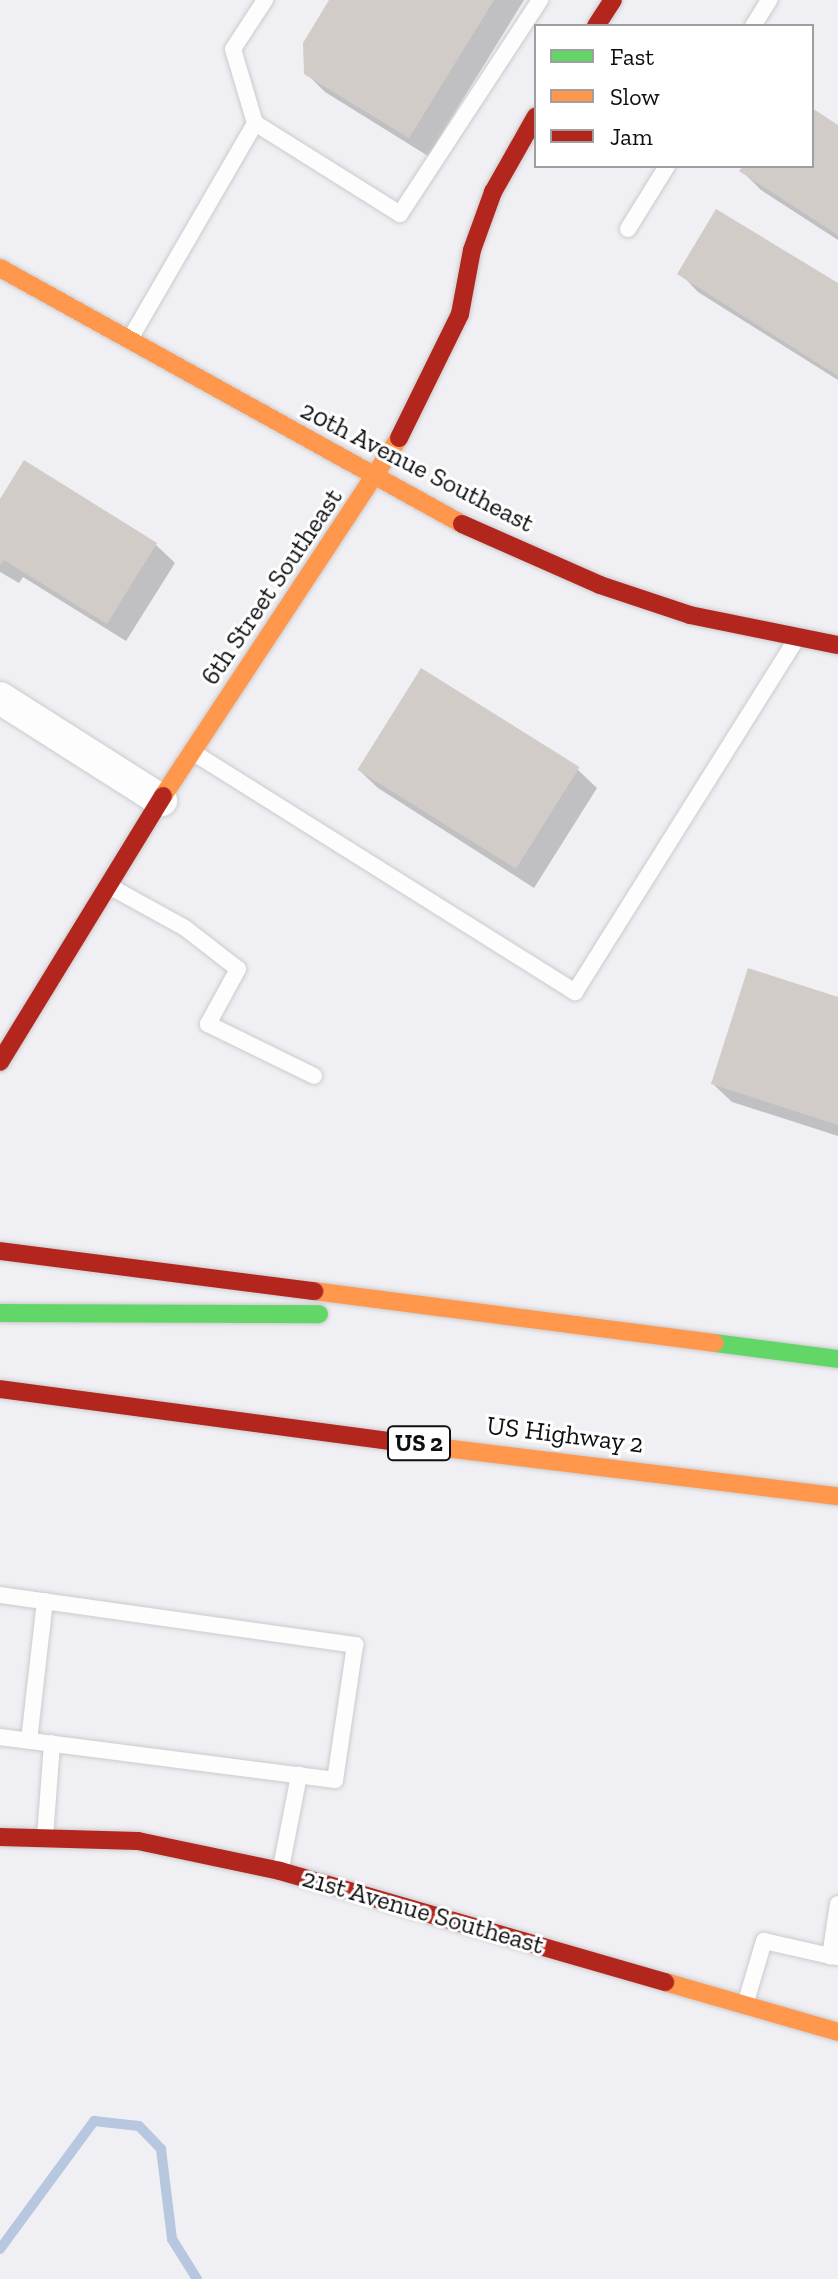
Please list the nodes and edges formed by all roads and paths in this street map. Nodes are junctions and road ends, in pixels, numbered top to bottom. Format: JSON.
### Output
{"nodes":[{"id":1,"x":265,"y":0,"type":"edge"},
{"id":2,"x":540,"y":0,"type":"edge"},
{"id":3,"x":613,"y":0,"type":"edge"},
{"id":4,"x":769,"y":0,"type":"edge"},
{"id":5,"x":597,"y":24,"type":"edge"},
{"id":6,"x":754,"y":24,"type":"edge"},
{"id":7,"x":534,"y":120,"type":"edge"},
{"id":8,"x":255,"y":123,"type":"junction"},
{"id":9,"x":666,"y":168,"type":"edge"},
{"id":10,"x":628,"y":229,"type":"dead end"},
{"id":11,"x":0,"y":268,"type":"edge"},
{"id":12,"x":129,"y":340,"type":"junction"},
{"id":13,"x":375,"y":480,"type":"junction"},
{"id":14,"x":796,"y":639,"type":"junction"},
{"id":15,"x":838,"y":645,"type":"edge"},
{"id":16,"x":0,"y":698,"type":"edge"},
{"id":17,"x":193,"y":752,"type":"junction"},
{"id":18,"x":161,"y":800,"type":"junction"},
{"id":19,"x":108,"y":885,"type":"junction"},
{"id":20,"x":0,"y":1062,"type":"edge"},
{"id":21,"x":314,"y":1076,"type":"dead end"},
{"id":22,"x":0,"y":1251,"type":"edge"},
{"id":23,"x":0,"y":1313,"type":"edge"},
{"id":24,"x":550,"y":1322,"type":"junction"},
{"id":25,"x":838,"y":1359,"type":"edge"},
{"id":26,"x":0,"y":1389,"type":"edge"},
{"id":27,"x":838,"y":1496,"type":"edge"},
{"id":28,"x":0,"y":1595,"type":"edge"},
{"id":29,"x":45,"y":1601,"type":"junction"},
{"id":30,"x":0,"y":1737,"type":"edge"},
{"id":31,"x":29,"y":1741,"type":"junction"},
{"id":32,"x":52,"y":1743,"type":"junction"},
{"id":33,"x":299,"y":1775,"type":"junction"},
{"id":34,"x":0,"y":1837,"type":"edge"},
{"id":35,"x":45,"y":1838,"type":"junction"},
{"id":36,"x":280,"y":1871,"type":"junction"},
{"id":37,"x":838,"y":1904,"type":"edge"},
{"id":38,"x":834,"y":1956,"type":"edge"},
{"id":39,"x":745,"y":2005,"type":"junction"},
{"id":40,"x":838,"y":2032,"type":"edge"}],
"edges":[{"from":1,"to":8,"type":"lane"},
{"from":2,"to":8,"type":"lane"},
{"from":3,"to":5,"type":"main road"},
{"from":4,"to":6,"type":"lane"},
{"from":7,"to":13,"type":"main road","name":"6th Street Southeast"},
{"from":8,"to":12,"type":"lane"},
{"from":9,"to":10,"type":"lane"},
{"from":11,"to":12,"type":"main road","name":"20th Avenue Southeast"},
{"from":12,"to":13,"type":"main road","name":"20th Avenue Southeast"},
{"from":13,"to":14,"type":"main road","name":"20th Avenue Southeast"},
{"from":13,"to":17,"type":"main road","name":"6th Street Southeast"},
{"from":14,"to":15,"type":"main road","name":"20th Avenue Southeast"},
{"from":14,"to":17,"type":"lane"},
{"from":16,"to":18,"type":"street"},
{"from":17,"to":18,"type":"main road","name":"6th Street Southeast"},
{"from":18,"to":19,"type":"main road","name":"6th Street Southeast"},
{"from":19,"to":20,"type":"main road","name":"6th Street Southeast"},
{"from":19,"to":21,"type":"lane"},
{"from":22,"to":24,"type":"main road"},
{"from":23,"to":24,"type":"main road"},
{"from":24,"to":25,"type":"main road"},
{"from":26,"to":27,"type":"main road","name":"US Highway 2","number":"US 2"},
{"from":28,"to":29,"type":"lane"},
{"from":29,"to":31,"type":"lane"},
{"from":29,"to":33,"type":"lane"},
{"from":30,"to":31,"type":"lane"},
{"from":31,"to":32,"type":"lane"},
{"from":32,"to":33,"type":"lane"},
{"from":32,"to":35,"type":"lane"},
{"from":33,"to":36,"type":"lane"},
{"from":34,"to":35,"type":"main road","name":"21st Avenue Southeast"},
{"from":35,"to":36,"type":"main road","name":"21st Avenue Southeast"},
{"from":36,"to":39,"type":"main road","name":"21st Avenue Southeast"},
{"from":37,"to":38,"type":"lane"},
{"from":38,"to":39,"type":"lane"},
{"from":39,"to":40,"type":"main road","name":"21st Avenue Southeast"}]}
